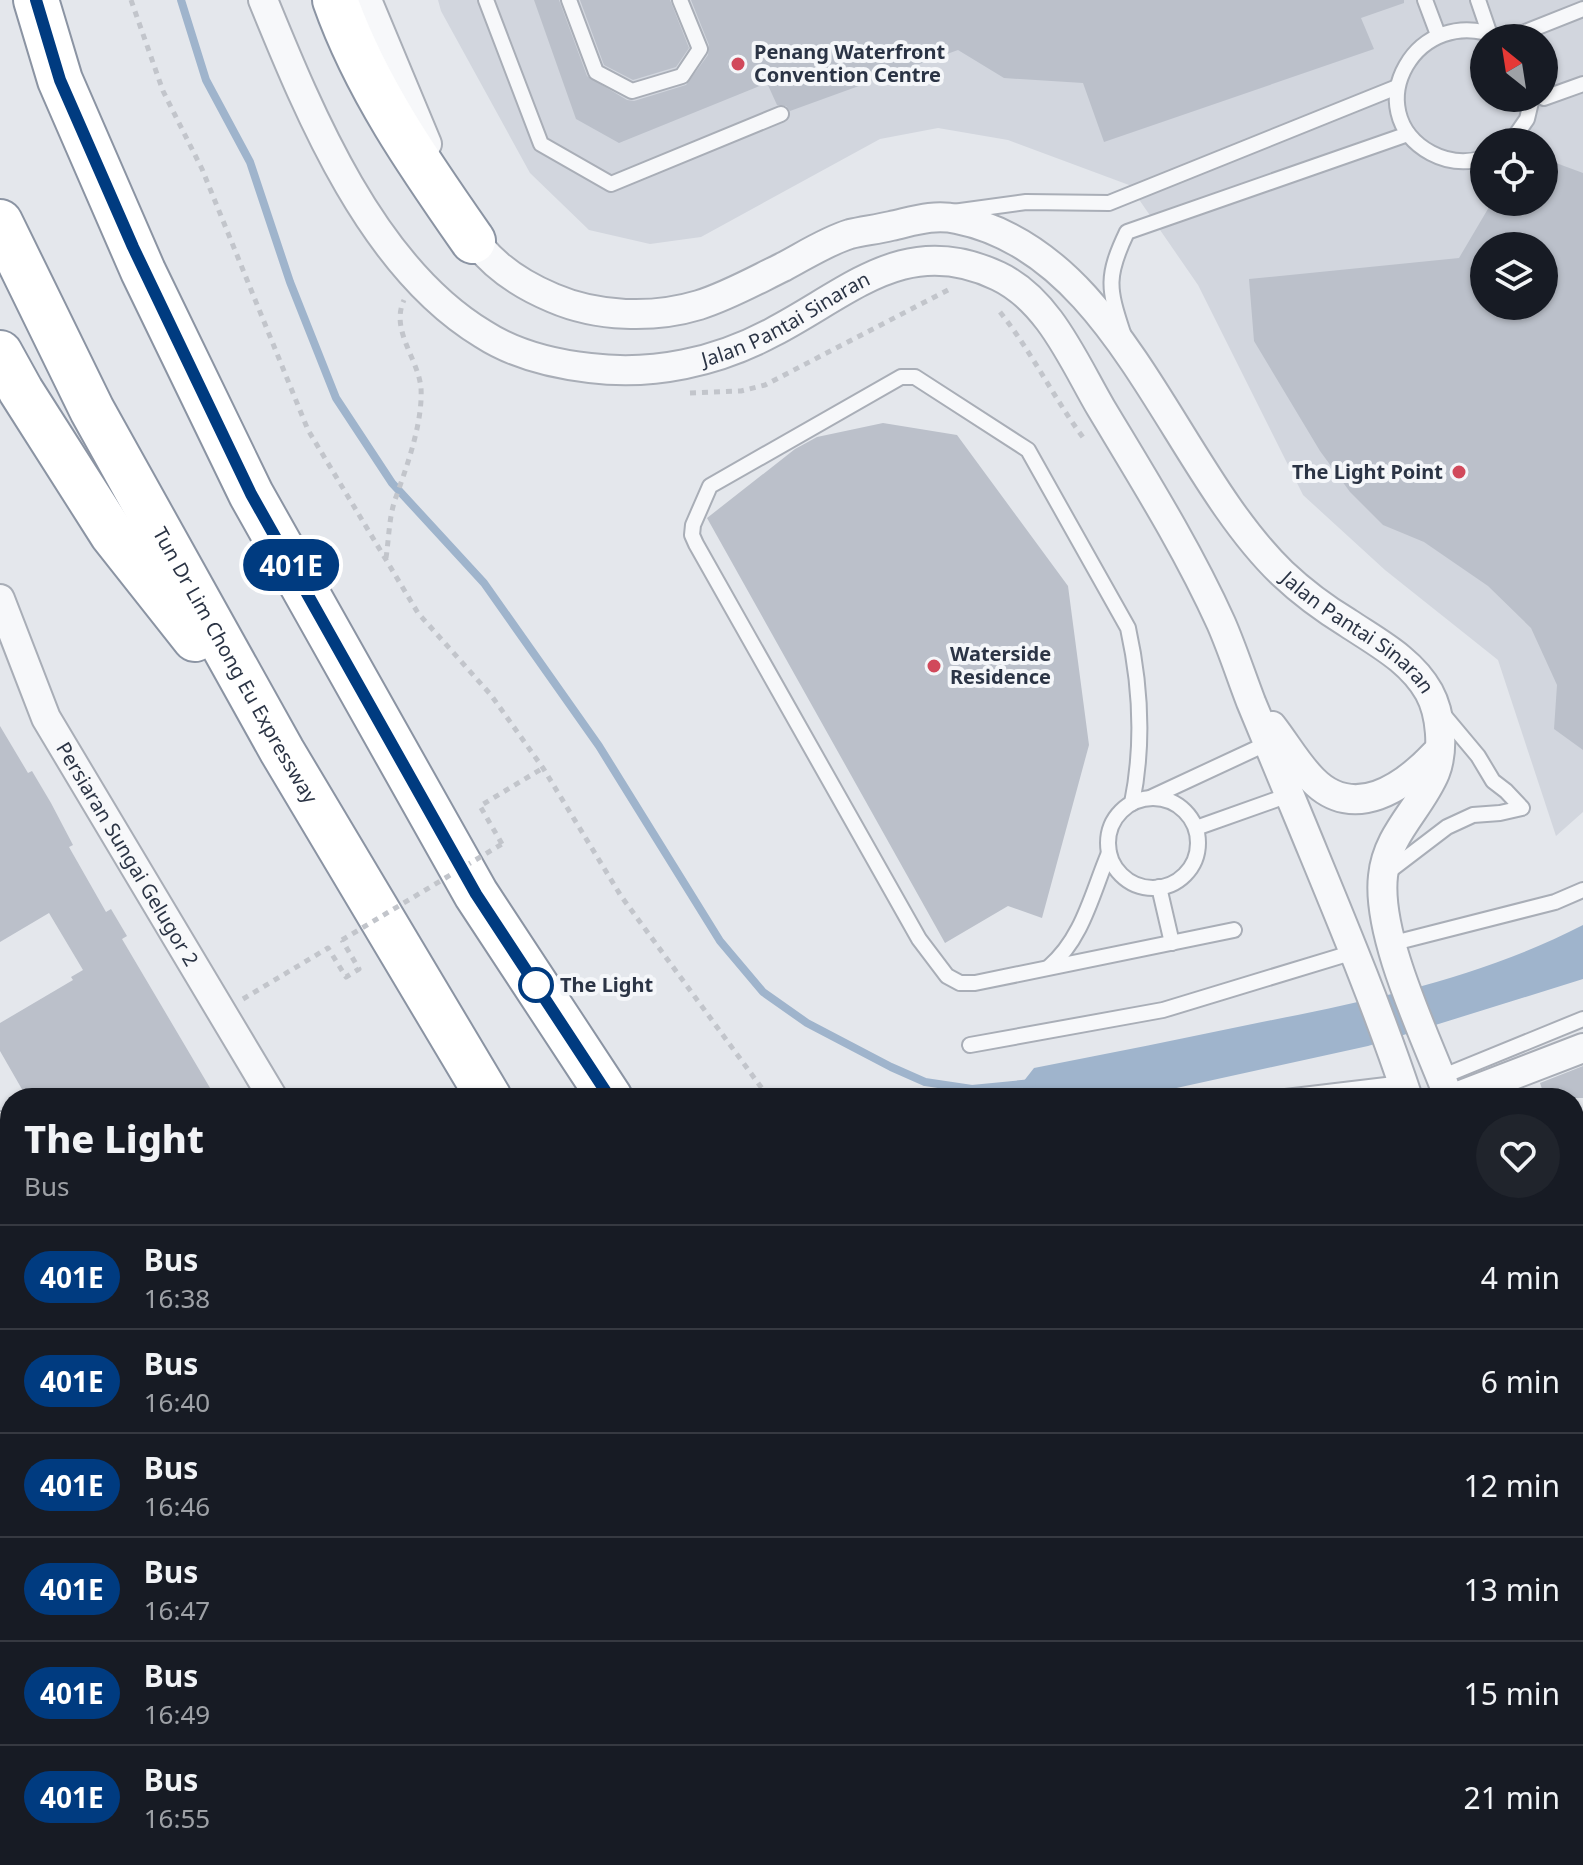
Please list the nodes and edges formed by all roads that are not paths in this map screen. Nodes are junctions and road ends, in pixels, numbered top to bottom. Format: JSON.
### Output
{"nodes":[{"id":1,"x":36,"y":0,"type":"edge"},
{"id":2,"x":263,"y":0,"type":"edge"},
{"id":3,"x":335,"y":0,"type":"edge"},
{"id":4,"x":367,"y":0,"type":"edge"},
{"id":5,"x":486,"y":0,"type":"edge"},
{"id":6,"x":569,"y":0,"type":"edge"},
{"id":7,"x":680,"y":0,"type":"edge"},
{"id":8,"x":1425,"y":0,"type":"edge"},
{"id":9,"x":1478,"y":0,"type":"edge"},
{"id":10,"x":1583,"y":9,"type":"edge"},
{"id":11,"x":1490,"y":24,"type":"edge"},
{"id":12,"x":1545,"y":24,"type":"edge"},
{"id":13,"x":1470,"y":27,"type":"edge"},
{"id":14,"x":1437,"y":32,"type":"junction"},
{"id":15,"x":1583,"y":84,"type":"edge"},
{"id":16,"x":1397,"y":87,"type":"junction"},
{"id":17,"x":1558,"y":92,"type":"edge"},
{"id":18,"x":781,"y":114,"type":"dead end"},
{"id":19,"x":1408,"y":134,"type":"junction"},
{"id":20,"x":1470,"y":160,"type":"edge"},
{"id":21,"x":925,"y":217,"type":"junction"},
{"id":22,"x":0,"y":222,"type":"edge"},
{"id":23,"x":473,"y":241,"type":"junction"},
{"id":24,"x":0,"y":353,"type":"edge"},
{"id":25,"x":1133,"y":362,"type":"junction"},
{"id":26,"x":0,"y":599,"type":"edge"},
{"id":27,"x":1250,"y":699,"type":"junction"},
{"id":28,"x":1437,"y":707,"type":"junction"},
{"id":29,"x":1268,"y":743,"type":"junction"},
{"id":30,"x":1438,"y":750,"type":"junction"},
{"id":31,"x":282,"y":751,"type":"junction"},
{"id":32,"x":1289,"y":795,"type":"junction"},
{"id":33,"x":1152,"y":797,"type":"junction"},
{"id":34,"x":1132,"y":803,"type":"junction"},
{"id":35,"x":1196,"y":828,"type":"junction"},
{"id":36,"x":1109,"y":853,"type":"junction"},
{"id":37,"x":1382,"y":877,"type":"junction"},
{"id":38,"x":1159,"y":887,"type":"junction"},
{"id":39,"x":1583,"y":890,"type":"edge"},
{"id":40,"x":1234,"y":930,"type":"dead end"},
{"id":41,"x":1172,"y":943,"type":"junction"},
{"id":42,"x":1394,"y":954,"type":"junction"},
{"id":43,"x":1358,"y":961,"type":"junction"},
{"id":44,"x":1045,"y":970,"type":"junction"},
{"id":45,"x":1583,"y":1019,"type":"edge"},
{"id":46,"x":970,"y":1045,"type":"dead end"},
{"id":47,"x":1583,"y":1048,"type":"edge"},
{"id":48,"x":1445,"y":1083,"type":"edge"},
{"id":49,"x":267,"y":1088,"type":"edge"},
{"id":50,"x":483,"y":1088,"type":"edge"},
{"id":51,"x":603,"y":1088,"type":"edge"},
{"id":52,"x":1404,"y":1088,"type":"edge"}],
"edges":[{"from":1,"to":51,"type":"highway"},
{"from":2,"to":27,"type":"street","name":"Jalan Pantai Sinaran"},
{"from":3,"to":23,"type":"highway"},
{"from":4,"to":23,"type":"street","name":"Jalan Pantai Sinaran"},
{"from":5,"to":18,"type":"lane"},
{"from":6,"to":7,"type":"lane"},
{"from":8,"to":14,"type":"lane"},
{"from":9,"to":11,"type":"lane"},
{"from":10,"to":12,"type":"lane"},
{"from":13,"to":14,"type":"lane"},
{"from":14,"to":16,"type":"lane"},
{"from":15,"to":17,"type":"lane"},
{"from":16,"to":19,"type":"lane"},
{"from":16,"to":21,"type":"lane"},
{"from":19,"to":20,"type":"lane"},
{"from":19,"to":25,"type":"lane"},
{"from":21,"to":23,"type":"street","name":"Jalan Pantai Sinaran"},
{"from":21,"to":25,"type":"street","name":"Jalan Pantai Sinaran"},
{"from":22,"to":31,"type":"highway","name":"Tun Dr Lim Chong Eu Expressway"},
{"from":24,"to":31,"type":"highway"},
{"from":25,"to":28,"type":"street","name":"Jalan Pantai Sinaran"},
{"from":26,"to":49,"type":"street","name":"Persiaran Sungai Gelugor 2"},
{"from":27,"to":29,"type":"street","name":"Jalan Pantai Sinaran"},
{"from":27,"to":30,"type":"street","name":"Jalan Pantai Sinaran"},
{"from":28,"to":30,"type":"street","name":"Jalan Pantai Sinaran"},
{"from":28,"to":37,"type":"lane"},
{"from":29,"to":32,"type":"street","name":"Jalan Pantai Sinaran"},
{"from":29,"to":33,"type":"lane"},
{"from":30,"to":37,"type":"street","name":"Jalan Pantai Sinaran"},
{"from":31,"to":50,"type":"highway","name":"Tun Dr Lim Chong Eu Expressway"},
{"from":32,"to":35,"type":"lane"},
{"from":32,"to":43,"type":"street","name":"Jalan Pantai Sinaran"},
{"from":33,"to":34,"type":"lane"},
{"from":33,"to":35,"type":"lane"},
{"from":34,"to":36,"type":"lane"},
{"from":34,"to":44,"type":"lane"},
{"from":35,"to":38,"type":"lane"},
{"from":36,"to":38,"type":"lane"},
{"from":36,"to":44,"type":"lane"},
{"from":37,"to":42,"type":"street","name":"Jalan Pantai Sinaran"},
{"from":38,"to":41,"type":"lane"},
{"from":39,"to":42,"type":"lane"},
{"from":40,"to":41,"type":"lane"},
{"from":41,"to":44,"type":"lane"},
{"from":42,"to":48,"type":"street","name":"Jalan Pantai Sinaran"},
{"from":43,"to":46,"type":"lane"},
{"from":43,"to":52,"type":"street","name":"Jalan Pantai Sinaran"},
{"from":45,"to":48,"type":"lane"},
{"from":47,"to":48,"type":"street"}]}
